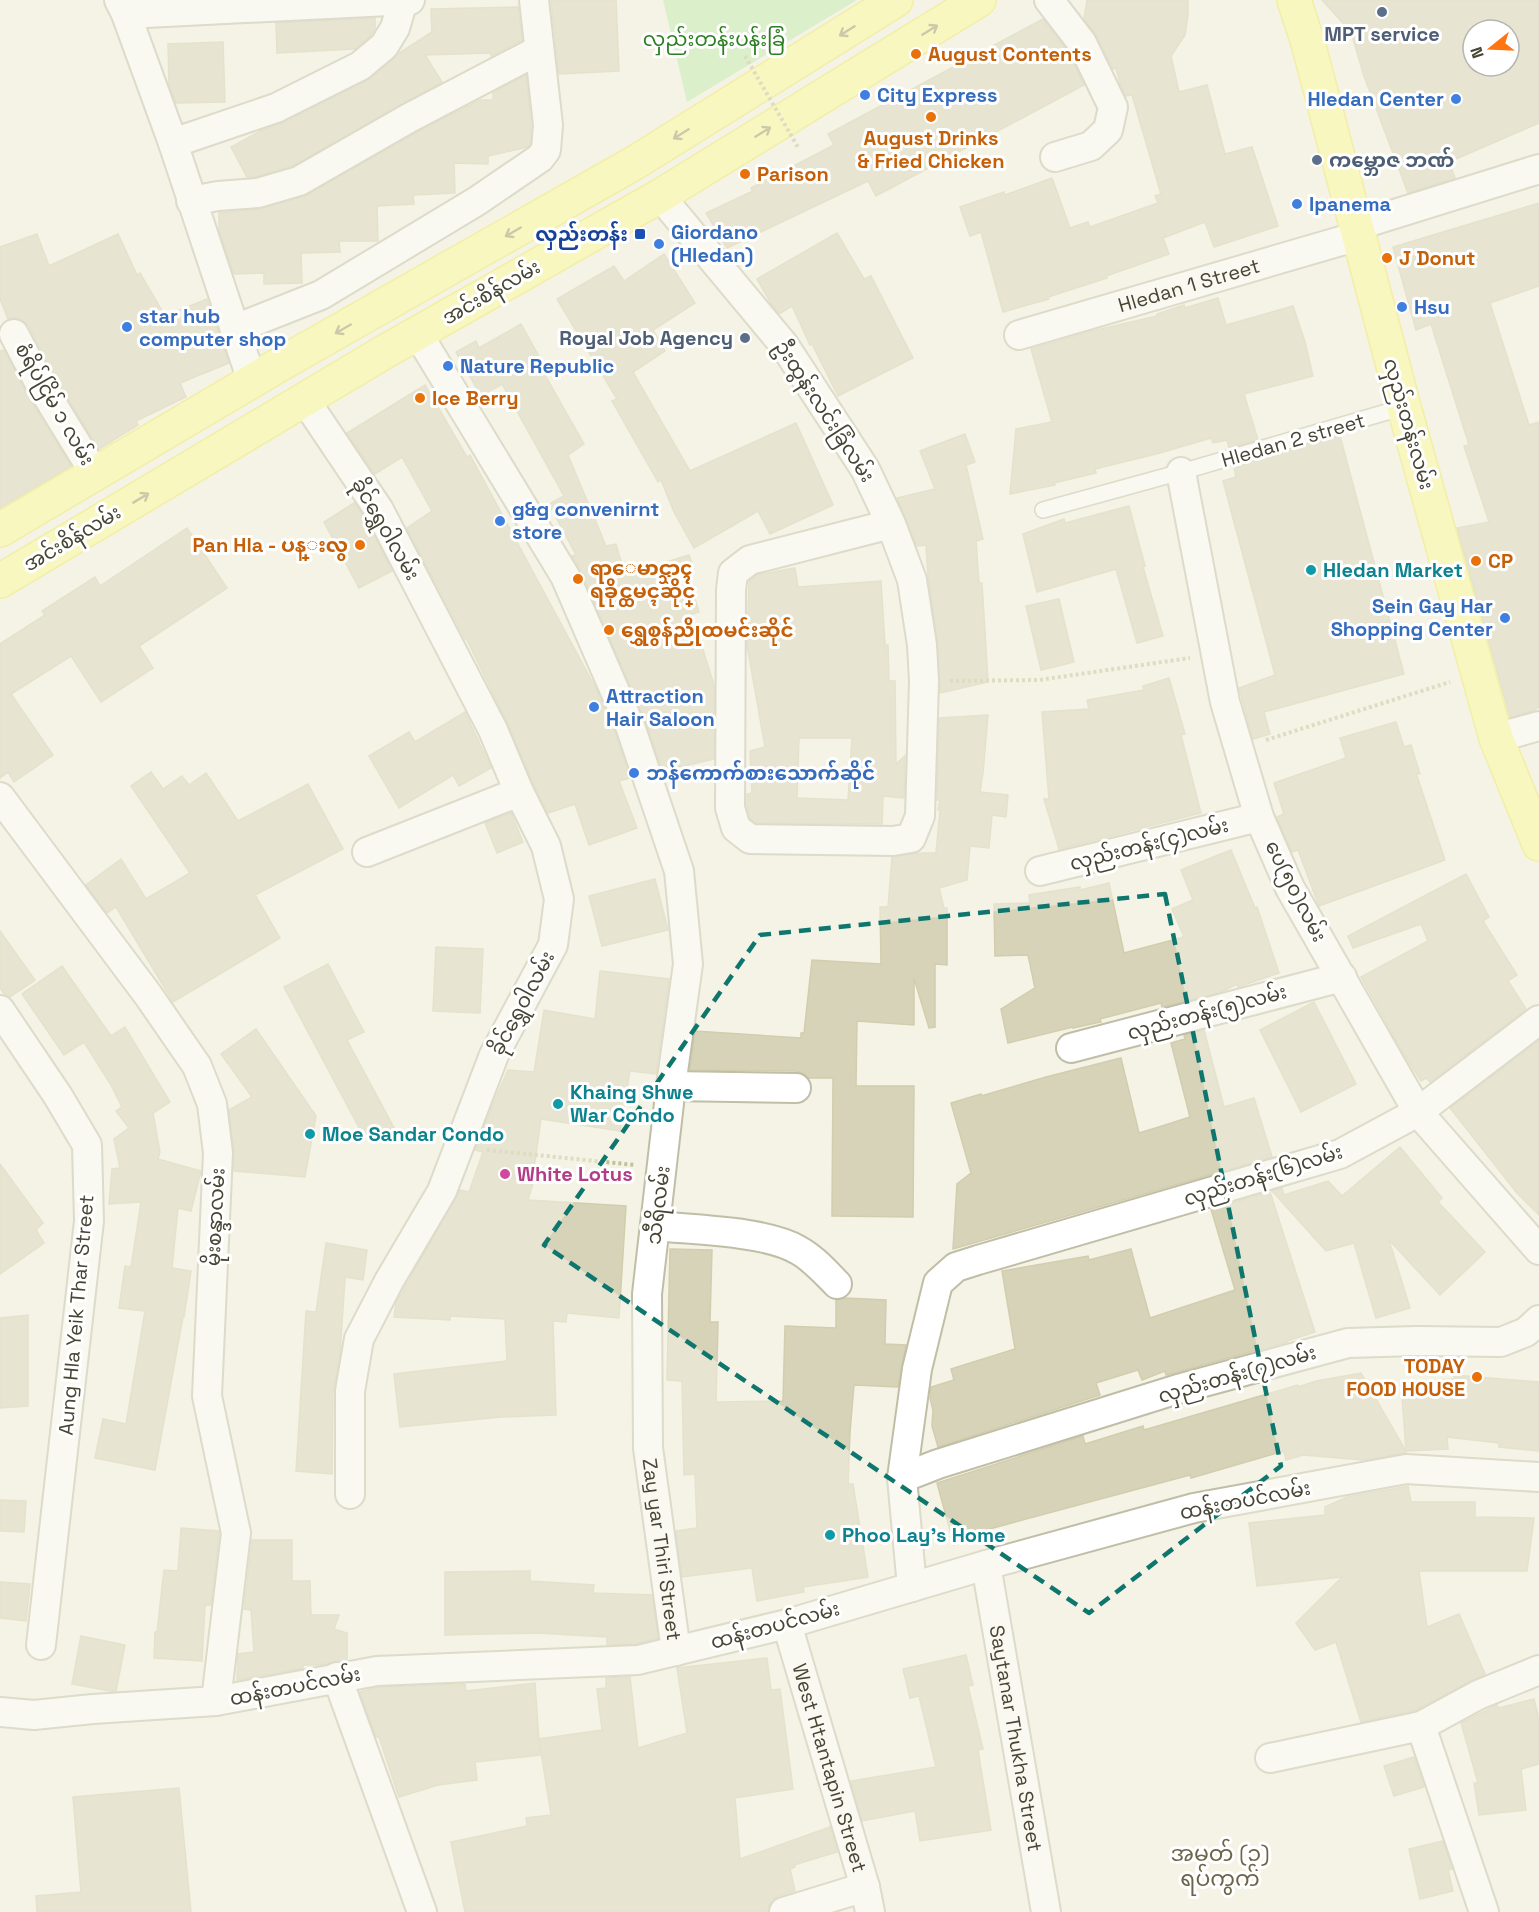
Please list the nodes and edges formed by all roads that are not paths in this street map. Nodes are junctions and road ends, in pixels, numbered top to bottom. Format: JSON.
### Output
{"nodes":[{"id":1,"x":410,"y":0,"type":"edge"},
{"id":2,"x":534,"y":0,"type":"edge"},
{"id":3,"x":896,"y":0,"type":"edge"},
{"id":4,"x":979,"y":0,"type":"edge"},
{"id":5,"x":1049,"y":0,"type":"edge"},
{"id":6,"x":1284,"y":0,"type":"edge"},
{"id":7,"x":1294,"y":0,"type":"edge"},
{"id":8,"x":1304,"y":0,"type":"edge"},
{"id":9,"x":402,"y":1,"type":"edge"},
{"id":10,"x":122,"y":7,"type":"edge"},
{"id":11,"x":1308,"y":43,"type":"junction"},
{"id":12,"x":539,"y":50,"type":"junction"},
{"id":13,"x":173,"y":143,"type":"junction"},
{"id":14,"x":1055,"y":157,"type":"dead end"},
{"id":15,"x":1539,"y":169,"type":"edge"},
{"id":16,"x":660,"y":196,"type":"junction"},
{"id":17,"x":191,"y":201,"type":"junction"},
{"id":18,"x":1357,"y":231,"type":"junction"},
{"id":19,"x":235,"y":329,"type":"junction"},
{"id":20,"x":14,"y":334,"type":"dead end"},
{"id":21,"x":418,"y":334,"type":"junction"},
{"id":22,"x":1019,"y":335,"type":"dead end"},
{"id":23,"x":252,"y":381,"type":"junction"},
{"id":24,"x":305,"y":400,"type":"junction"},
{"id":25,"x":1404,"y":407,"type":"junction"},
{"id":26,"x":1182,"y":472,"type":"junction"},
{"id":27,"x":95,"y":474,"type":"junction"},
{"id":28,"x":1043,"y":510,"type":"dead end"},
{"id":29,"x":2,"y":523,"type":"edge"},
{"id":30,"x":891,"y":524,"type":"junction"},
{"id":31,"x":0,"y":581,"type":"edge"},
{"id":32,"x":1539,"y":726,"type":"edge"},
{"id":33,"x":1496,"y":738,"type":"junction"},
{"id":34,"x":519,"y":792,"type":"junction"},
{"id":35,"x":0,"y":797,"type":"edge"},
{"id":36,"x":1259,"y":818,"type":"junction"},
{"id":37,"x":1539,"y":844,"type":"edge"},
{"id":38,"x":367,"y":852,"type":"dead end"},
{"id":39,"x":1040,"y":871,"type":"dead end"},
{"id":40,"x":1342,"y":977,"type":"junction"},
{"id":41,"x":0,"y":1010,"type":"edge"},
{"id":42,"x":1539,"y":1020,"type":"edge"},
{"id":43,"x":1071,"y":1048,"type":"dead end"},
{"id":44,"x":671,"y":1086,"type":"junction"},
{"id":45,"x":796,"y":1088,"type":"dead end"},
{"id":46,"x":1418,"y":1112,"type":"junction"},
{"id":47,"x":656,"y":1226,"type":"junction"},
{"id":48,"x":1539,"y":1250,"type":"edge"},
{"id":49,"x":837,"y":1284,"type":"dead end"},
{"id":50,"x":1539,"y":1320,"type":"edge"},
{"id":51,"x":648,"y":1448,"type":"joint"},
{"id":52,"x":1539,"y":1477,"type":"edge"},
{"id":53,"x":902,"y":1478,"type":"junction"},
{"id":54,"x":350,"y":1494,"type":"dead end"},
{"id":55,"x":986,"y":1565,"type":"junction"},
{"id":56,"x":912,"y":1587,"type":"junction"},
{"id":57,"x":787,"y":1624,"type":"junction"},
{"id":58,"x":41,"y":1645,"type":"dead end"},
{"id":59,"x":676,"y":1651,"type":"junction"},
{"id":60,"x":1539,"y":1670,"type":"edge"},
{"id":61,"x":337,"y":1677,"type":"junction"},
{"id":62,"x":216,"y":1701,"type":"junction"},
{"id":63,"x":0,"y":1712,"type":"edge"},
{"id":64,"x":1421,"y":1726,"type":"junction"},
{"id":65,"x":1270,"y":1758,"type":"dead end"},
{"id":66,"x":868,"y":1899,"type":"edge"},
{"id":67,"x":423,"y":1912,"type":"edge"},
{"id":68,"x":784,"y":1912,"type":"edge"},
{"id":69,"x":1046,"y":1912,"type":"edge"},
{"id":70,"x":1484,"y":1912,"type":"edge"}],
"edges":[{"from":1,"to":9,"type":"street"},
{"from":2,"to":12,"type":"street"},
{"from":3,"to":23,"type":"main road","name":"အင်းစိန်လမ်း","one_way":true},
{"from":16,"to":4,"type":"main road","name":"အင်းစိန်လမ်း","one_way":true},
{"from":5,"to":14,"type":"street"},
{"from":6,"to":11,"type":"main road"},
{"from":7,"to":11,"type":"main road","name":"လှည်းတန်းလမ်း"},
{"from":8,"to":11,"type":"main road"},
{"from":9,"to":10,"type":"street"},
{"from":9,"to":13,"type":"street"},
{"from":10,"to":13,"type":"street"},
{"from":11,"to":18,"type":"main road","name":"လှည်းတန်းလမ်း"},
{"from":12,"to":17,"type":"street"},
{"from":12,"to":19,"type":"street"},
{"from":13,"to":17,"type":"street"},
{"from":15,"to":18,"type":"street","name":"Hledan 1 Street"},
{"from":16,"to":21,"type":"main road","name":"အင်းစိန်လမ်း"},
{"from":16,"to":30,"type":"street","name":"ဦးထွန်းလင်းခြံလမ်း"},
{"from":17,"to":19,"type":"street"},
{"from":18,"to":22,"type":"street","name":"Hledan 1 Street"},
{"from":18,"to":25,"type":"main road","name":"လှည်းတန်းလမ်း"},
{"from":19,"to":23,"type":"street"},
{"from":20,"to":27,"type":"street","name":"စံရိပ်ငြိမ် ၁ လမ်း"},
{"from":21,"to":24,"type":"main road","name":"အင်းစိန်လမ်း"},
{"from":21,"to":44,"type":"street","name":"သီရိလမ်း"},
{"from":23,"to":27,"type":"main road","name":"အင်းစိန်လမ်း"},
{"from":31,"to":24,"type":"main road","name":"အင်းစိန်လမ်း","one_way":true},
{"from":24,"to":34,"type":"street","name":"ခိုင်ရွှေဝါလမ်း"},
{"from":25,"to":26,"type":"lane","name":"Hledan 2 street"},
{"from":25,"to":33,"type":"main road","name":"လှည်းတန်းလမ်း"},
{"from":26,"to":28,"type":"lane","name":"Hledan 2 street"},
{"from":26,"to":36,"type":"street","name":"ပေ(၅၀)လမ်း"},
{"from":27,"to":29,"type":"main road","name":"အင်းစိန်လမ်း"},
{"from":30,"to":30,"type":"street","name":"ဦးထွန်းလင်းခြံလမ်း"},
{"from":32,"to":33,"type":"street"},
{"from":33,"to":37,"type":"main road","name":"လှည်းတန်းလမ်း"},
{"from":34,"to":38,"type":"street"},
{"from":34,"to":54,"type":"street","name":"ခိုင်ရွှေဝါလမ်း"},
{"from":35,"to":62,"type":"street","name":"မိုးစန္ဒာလမ်း"},
{"from":36,"to":39,"type":"street","name":"လှည်းတန်း(၄)လမ်း"},
{"from":36,"to":40,"type":"street","name":"ပေ(၅၀)လမ်း"},
{"from":40,"to":43,"type":"street","name":"လှည်းတန်း(၅)လမ်း"},
{"from":40,"to":46,"type":"street","name":"ပေ(၅၀)လမ်း"},
{"from":41,"to":58,"type":"street","name":"Aung Hla Yeik Thar Street"},
{"from":42,"to":46,"type":"street","name":"လှည်းတန်း(၆)လမ်း"},
{"from":44,"to":45,"type":"street"},
{"from":44,"to":47,"type":"street","name":"သီရိလမ်း"},
{"from":46,"to":48,"type":"street","name":"ပေ(၅၀)လမ်း"},
{"from":46,"to":53,"type":"street","name":"လှည်းတန်း(၆)လမ်း"},
{"from":47,"to":49,"type":"street"},
{"from":47,"to":51,"type":"street","name":"သီရိလမ်း"},
{"from":50,"to":53,"type":"street","name":"လှည်းတန်း(၇)လမ်း"},
{"from":51,"to":59,"type":"street","name":"Zay yar Thiri Street"},
{"from":52,"to":55,"type":"street","name":"ထန်းတပင်လမ်း"},
{"from":53,"to":56,"type":"street"},
{"from":55,"to":56,"type":"street","name":"ထန်းတပင်လမ်း"},
{"from":55,"to":69,"type":"street","name":"Saytanar Thukha Street"},
{"from":56,"to":57,"type":"street","name":"ထန်းတပင်လမ်း"},
{"from":57,"to":59,"type":"street","name":"ထန်းတပင်လမ်း"},
{"from":57,"to":66,"type":"street","name":"West Htantapin Street"},
{"from":59,"to":61,"type":"street","name":"ထန်းတပင်လမ်း"},
{"from":60,"to":64,"type":"street"},
{"from":61,"to":62,"type":"street","name":"ထန်းတပင်လမ်း"},
{"from":61,"to":67,"type":"street"},
{"from":62,"to":63,"type":"street","name":"ထန်းတပင်လမ်း"},
{"from":64,"to":65,"type":"street"},
{"from":64,"to":70,"type":"street"},
{"from":66,"to":68,"type":"street"}]}
